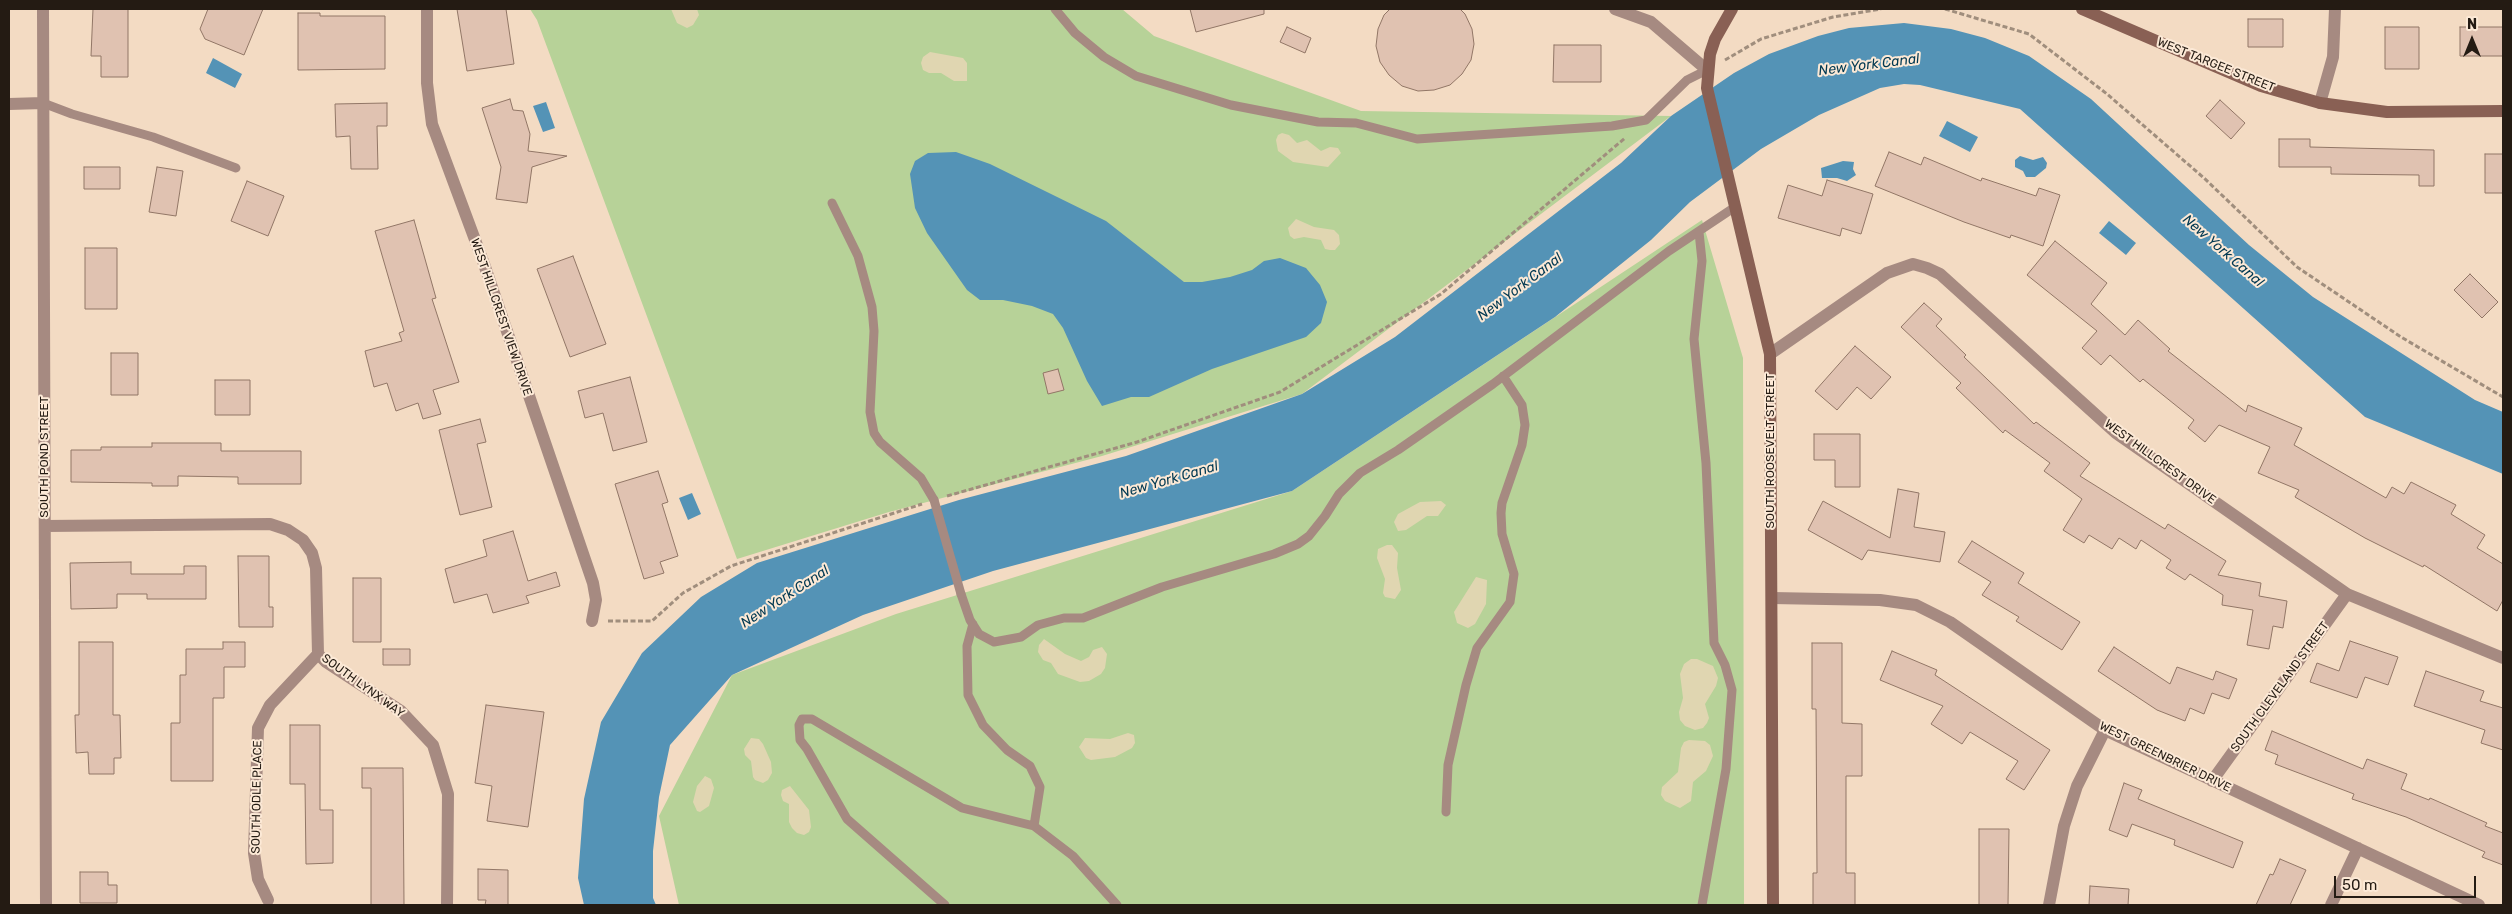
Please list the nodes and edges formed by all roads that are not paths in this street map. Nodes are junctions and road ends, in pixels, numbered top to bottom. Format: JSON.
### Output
{"nodes":[{"id":1,"x":43,"y":9,"type":"edge"},
{"id":2,"x":427,"y":9,"type":"edge"},
{"id":3,"x":1054,"y":9,"type":"edge"},
{"id":4,"x":1615,"y":9,"type":"edge"},
{"id":5,"x":1732,"y":9,"type":"edge"},
{"id":6,"x":2082,"y":9,"type":"edge"},
{"id":7,"x":2335,"y":9,"type":"edge"},
{"id":8,"x":1707,"y":70,"type":"junction"},
{"id":9,"x":43,"y":103,"type":"junction"},
{"id":10,"x":2320,"y":103,"type":"junction"},
{"id":11,"x":9,"y":104,"type":"edge"},
{"id":12,"x":2503,"y":111,"type":"edge"},
{"id":13,"x":236,"y":168,"type":"dead end"},
{"id":14,"x":832,"y":203,"type":"dead end"},
{"id":15,"x":1735,"y":207,"type":"junction"},
{"id":16,"x":1699,"y":232,"type":"junction"},
{"id":17,"x":1770,"y":354,"type":"junction"},
{"id":18,"x":1503,"y":376,"type":"junction"},
{"id":19,"x":45,"y":526,"type":"junction"},
{"id":20,"x":2347,"y":594,"type":"junction"},
{"id":21,"x":1772,"y":598,"type":"junction"},
{"id":22,"x":592,"y":621,"type":"road end"},
{"id":23,"x":973,"y":624,"type":"junction"},
{"id":24,"x":318,"y":654,"type":"junction"},
{"id":25,"x":2503,"y":658,"type":"edge"},
{"id":26,"x":2105,"y":730,"type":"junction"},
{"id":27,"x":2212,"y":780,"type":"junction"},
{"id":28,"x":1446,"y":812,"type":"dead end"},
{"id":29,"x":1034,"y":826,"type":"junction"},
{"id":30,"x":2358,"y":848,"type":"junction"},
{"id":31,"x":268,"y":900,"type":"dead end"},
{"id":32,"x":46,"y":905,"type":"edge"},
{"id":33,"x":447,"y":905,"type":"edge"},
{"id":34,"x":945,"y":905,"type":"edge"},
{"id":35,"x":1117,"y":905,"type":"edge"},
{"id":36,"x":1702,"y":905,"type":"edge"},
{"id":37,"x":1773,"y":905,"type":"edge"},
{"id":38,"x":2049,"y":905,"type":"edge"},
{"id":39,"x":2331,"y":905,"type":"edge"},
{"id":40,"x":2479,"y":905,"type":"edge"}],
"edges":[{"from":1,"to":9,"type":"street","name":"SOUTH POND STREET"},
{"from":2,"to":22,"type":"street","name":"WEST HILLCREST VIEW DRIVE"},
{"from":3,"to":8,"type":"lane"},
{"from":4,"to":8,"type":"street"},
{"from":5,"to":8,"type":"street","name":"SOUTH ROOSEVELT STREET"},
{"from":6,"to":10,"type":"street","name":"WEST TARGEE STREET"},
{"from":7,"to":10,"type":"street"},
{"from":8,"to":15,"type":"street","name":"SOUTH ROOSEVELT STREET"},
{"from":9,"to":11,"type":"street"},
{"from":9,"to":13,"type":"lane"},
{"from":9,"to":19,"type":"street","name":"SOUTH POND STREET"},
{"from":10,"to":12,"type":"street","name":"WEST TARGEE STREET"},
{"from":14,"to":23,"type":"lane","bridge":true},
{"from":15,"to":16,"type":"lane"},
{"from":15,"to":17,"type":"street","name":"SOUTH ROOSEVELT STREET"},
{"from":16,"to":18,"type":"lane"},
{"from":16,"to":36,"type":"lane"},
{"from":17,"to":20,"type":"street","name":"WEST HILLCREST DRIVE"},
{"from":17,"to":21,"type":"street","name":"SOUTH ROOSEVELT STREET"},
{"from":18,"to":23,"type":"lane"},
{"from":18,"to":28,"type":"lane"},
{"from":19,"to":24,"type":"street","name":"SOUTH LYNX WAY"},
{"from":19,"to":32,"type":"street","name":"SOUTH POND STREET"},
{"from":20,"to":25,"type":"street","name":"WEST HILLCREST DRIVE"},
{"from":20,"to":27,"type":"street","name":"SOUTH CLEVELAND STREET"},
{"from":21,"to":26,"type":"street","name":"WEST GREENBRIER DRIVE"},
{"from":21,"to":37,"type":"street","name":"SOUTH ROOSEVELT STREET"},
{"from":23,"to":29,"type":"lane"},
{"from":24,"to":31,"type":"street","name":"SOUTH ODLE PLACE"},
{"from":24,"to":33,"type":"street","name":"SOUTH LYNX WAY"},
{"from":26,"to":27,"type":"street","name":"WEST GREENBRIER DRIVE"},
{"from":26,"to":38,"type":"street"},
{"from":27,"to":30,"type":"street","name":"WEST GREENBRIER DRIVE"},
{"from":29,"to":34,"type":"lane"},
{"from":29,"to":35,"type":"lane"},
{"from":30,"to":39,"type":"street"},
{"from":30,"to":40,"type":"street","name":"WEST GREENBRIER DRIVE"}]}
